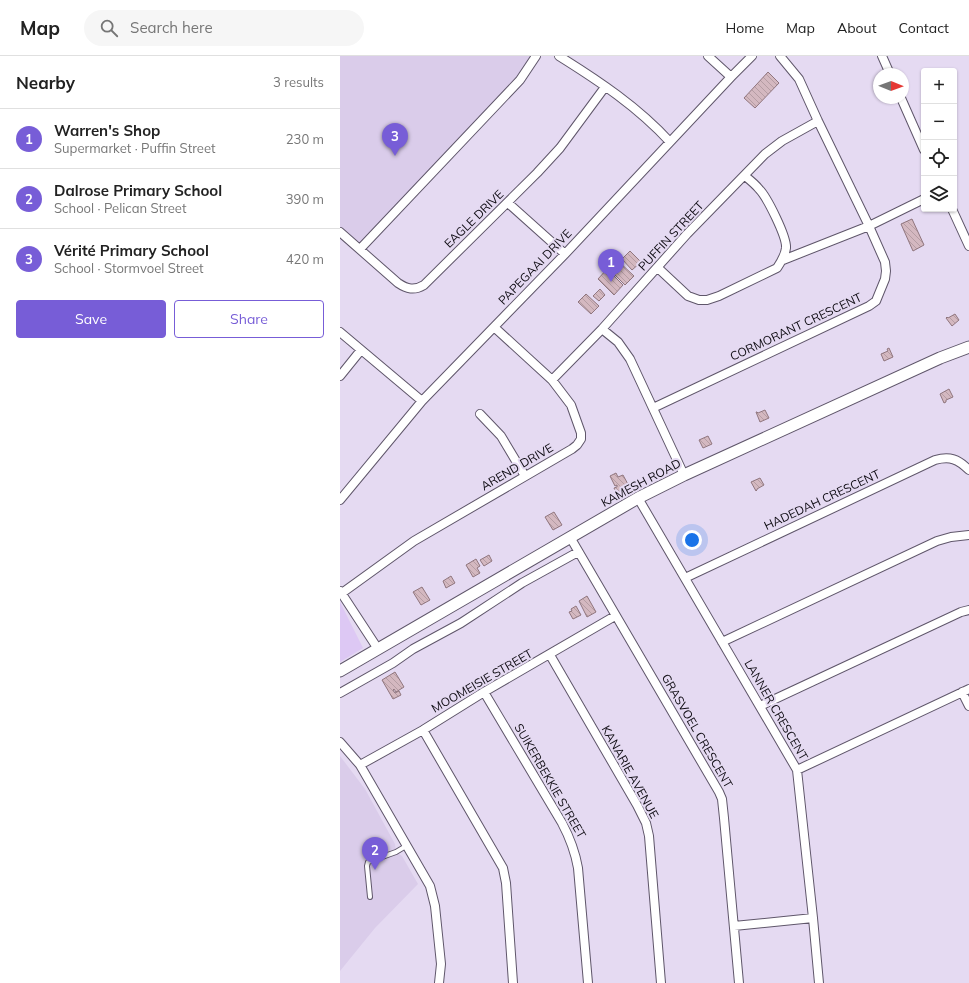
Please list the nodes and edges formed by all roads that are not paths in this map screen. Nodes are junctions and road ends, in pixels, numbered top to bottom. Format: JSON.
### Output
{"nodes":[{"id":1,"x":536,"y":56,"type":"edge"},
{"id":2,"x":559,"y":56,"type":"edge"},
{"id":3,"x":708,"y":56,"type":"edge"},
{"id":4,"x":752,"y":56,"type":"edge"},
{"id":5,"x":780,"y":56,"type":"edge"},
{"id":6,"x":882,"y":56,"type":"edge"},
{"id":7,"x":887,"y":68,"type":"edge"},
{"id":8,"x":731,"y":77,"type":"junction"},
{"id":9,"x":605,"y":87,"type":"junction"},
{"id":10,"x":904,"y":104,"type":"edge"},
{"id":11,"x":818,"y":121,"type":"junction"},
{"id":12,"x":670,"y":142,"type":"junction"},
{"id":13,"x":921,"y":143,"type":"edge"},
{"id":14,"x":745,"y":176,"type":"junction"},
{"id":15,"x":921,"y":200,"type":"edge"},
{"id":16,"x":508,"y":203,"type":"junction"},
{"id":17,"x":953,"y":212,"type":"edge"},
{"id":18,"x":869,"y":226,"type":"junction"},
{"id":19,"x":340,"y":232,"type":"edge"},
{"id":20,"x":969,"y":246,"type":"edge"},
{"id":21,"x":360,"y":249,"type":"junction"},
{"id":22,"x":565,"y":254,"type":"junction"},
{"id":23,"x":783,"y":260,"type":"junction"},
{"id":24,"x":658,"y":268,"type":"junction"},
{"id":25,"x":494,"y":327,"type":"junction"},
{"id":26,"x":602,"y":329,"type":"junction"},
{"id":27,"x":340,"y":332,"type":"edge"},
{"id":28,"x":969,"y":347,"type":"edge"},
{"id":29,"x":361,"y":350,"type":"junction"},
{"id":30,"x":340,"y":376,"type":"edge"},
{"id":31,"x":552,"y":380,"type":"junction"},
{"id":32,"x":422,"y":401,"type":"junction"},
{"id":33,"x":653,"y":408,"type":"junction"},
{"id":34,"x":480,"y":414,"type":"dead end"},
{"id":35,"x":969,"y":470,"type":"edge"},
{"id":36,"x":684,"y":475,"type":"junction"},
{"id":37,"x":525,"y":476,"type":"junction"},
{"id":38,"x":638,"y":498,"type":"junction"},
{"id":39,"x":340,"y":500,"type":"edge"},
{"id":40,"x":969,"y":535,"type":"edge"},
{"id":41,"x":570,"y":537,"type":"junction"},
{"id":42,"x":578,"y":552,"type":"junction"},
{"id":43,"x":685,"y":578,"type":"junction"},
{"id":44,"x":341,"y":592,"type":"edge"},
{"id":45,"x":969,"y":610,"type":"edge"},
{"id":46,"x":615,"y":616,"type":"junction"},
{"id":47,"x":722,"y":642,"type":"junction"},
{"id":48,"x":378,"y":649,"type":"junction"},
{"id":49,"x":550,"y":655,"type":"junction"},
{"id":50,"x":340,"y":671,"type":"edge"},
{"id":51,"x":966,"y":691,"type":"edge"},
{"id":52,"x":484,"y":692,"type":"junction"},
{"id":53,"x":340,"y":693,"type":"edge"},
{"id":54,"x":760,"y":706,"type":"junction"},
{"id":55,"x":969,"y":706,"type":"edge"},
{"id":56,"x":423,"y":730,"type":"junction"},
{"id":57,"x":340,"y":742,"type":"edge"},
{"id":58,"x":360,"y":765,"type":"junction"},
{"id":59,"x":797,"y":770,"type":"junction"},
{"id":60,"x":406,"y":846,"type":"junction"},
{"id":61,"x":370,"y":897,"type":"dead end"},
{"id":62,"x":813,"y":918,"type":"junction"},
{"id":63,"x":734,"y":926,"type":"junction"},
{"id":64,"x":439,"y":983,"type":"edge"},
{"id":65,"x":513,"y":983,"type":"edge"},
{"id":66,"x":588,"y":983,"type":"edge"},
{"id":67,"x":661,"y":983,"type":"edge"},
{"id":68,"x":739,"y":983,"type":"edge"},
{"id":69,"x":819,"y":983,"type":"edge"}],
"edges":[{"from":1,"to":21,"type":"street"},
{"from":2,"to":9,"type":"street"},
{"from":3,"to":8,"type":"street"},
{"from":4,"to":8,"type":"street","name":"PAPEGAAI DRIVE"},
{"from":5,"to":11,"type":"street","name":"CORMORANT CRESCENT"},
{"from":6,"to":7,"type":"street"},
{"from":8,"to":12,"type":"street","name":"PAPEGAAI DRIVE"},
{"from":9,"to":12,"type":"street"},
{"from":9,"to":16,"type":"street","name":"EAGLE DRIVE"},
{"from":10,"to":13,"type":"street"},
{"from":11,"to":14,"type":"street","name":"PUFFIN STREET"},
{"from":11,"to":18,"type":"street","name":"CORMORANT CRESCENT"},
{"from":12,"to":22,"type":"street","name":"PAPEGAAI DRIVE"},
{"from":14,"to":23,"type":"street"},
{"from":14,"to":24,"type":"street","name":"PUFFIN STREET"},
{"from":15,"to":18,"type":"street"},
{"from":16,"to":21,"type":"street","name":"EAGLE DRIVE"},
{"from":16,"to":22,"type":"street"},
{"from":17,"to":20,"type":"street"},
{"from":18,"to":23,"type":"street"},
{"from":18,"to":33,"type":"street","name":"CORMORANT CRESCENT"},
{"from":19,"to":21,"type":"street","name":"EAGLE DRIVE"},
{"from":22,"to":25,"type":"street","name":"PAPEGAAI DRIVE"},
{"from":23,"to":24,"type":"street"},
{"from":24,"to":26,"type":"street","name":"PUFFIN STREET"},
{"from":25,"to":31,"type":"street","name":"AREND DRIVE"},
{"from":25,"to":32,"type":"street","name":"PAPEGAAI DRIVE"},
{"from":26,"to":31,"type":"street","name":"PUFFIN STREET"},
{"from":26,"to":33,"type":"street"},
{"from":27,"to":29,"type":"street"},
{"from":28,"to":36,"type":"street","name":"KAMESH ROAD"},
{"from":29,"to":30,"type":"street"},
{"from":29,"to":32,"type":"street"},
{"from":31,"to":37,"type":"street","name":"AREND DRIVE"},
{"from":32,"to":39,"type":"street","name":"PAPEGAAI DRIVE"},
{"from":33,"to":36,"type":"street"},
{"from":34,"to":37,"type":"street"},
{"from":35,"to":43,"type":"street","name":"HADEDAH CRESCENT"},
{"from":36,"to":38,"type":"street","name":"KAMESH ROAD"},
{"from":37,"to":44,"type":"street","name":"AREND DRIVE"},
{"from":38,"to":41,"type":"street","name":"KAMESH ROAD"},
{"from":38,"to":43,"type":"street","name":"LANNER CRESCENT"},
{"from":40,"to":47,"type":"street"},
{"from":41,"to":42,"type":"street","name":"GRASVOEL CRESCENT"},
{"from":41,"to":48,"type":"street","name":"KAMESH ROAD"},
{"from":42,"to":46,"type":"street","name":"GRASVOEL CRESCENT"},
{"from":42,"to":53,"type":"street"},
{"from":43,"to":47,"type":"street","name":"LANNER CRESCENT"},
{"from":44,"to":48,"type":"street"},
{"from":45,"to":54,"type":"street"},
{"from":46,"to":49,"type":"street","name":"MOOMEISIE STREET"},
{"from":46,"to":63,"type":"street","name":"GRASVOEL CRESCENT"},
{"from":47,"to":54,"type":"street","name":"LANNER CRESCENT"},
{"from":48,"to":50,"type":"street","name":"KAMESH ROAD"},
{"from":49,"to":52,"type":"street","name":"MOOMEISIE STREET"},
{"from":49,"to":67,"type":"street","name":"KANARIE AVENUE"},
{"from":51,"to":55,"type":"street"},
{"from":51,"to":59,"type":"street"},
{"from":52,"to":56,"type":"street","name":"MOOMEISIE STREET"},
{"from":52,"to":66,"type":"street","name":"SUIKERBEKKIE STREET"},
{"from":54,"to":59,"type":"street","name":"LANNER CRESCENT"},
{"from":56,"to":58,"type":"street","name":"MOOMEISIE STREET"},
{"from":56,"to":65,"type":"street"},
{"from":57,"to":58,"type":"street"},
{"from":58,"to":60,"type":"street"},
{"from":59,"to":62,"type":"street","name":"LANNER CRESCENT"},
{"from":60,"to":61,"type":"lane"},
{"from":60,"to":64,"type":"street"},
{"from":62,"to":63,"type":"street"},
{"from":62,"to":69,"type":"street","name":"LANNER CRESCENT"},
{"from":63,"to":68,"type":"street","name":"GRASVOEL CRESCENT"}]}
